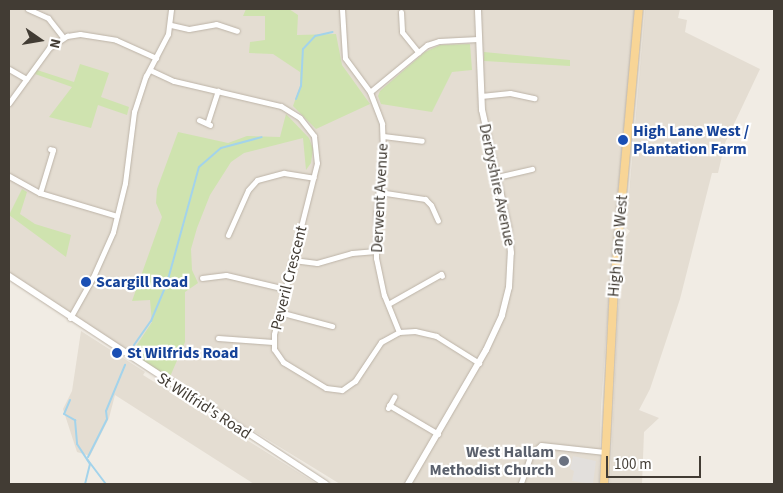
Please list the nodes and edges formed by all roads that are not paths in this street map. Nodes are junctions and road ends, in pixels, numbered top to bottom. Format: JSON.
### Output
{"nodes":[{"id":1,"x":171,"y":9,"type":"edge"},
{"id":2,"x":342,"y":9,"type":"edge"},
{"id":3,"x":478,"y":9,"type":"edge"},
{"id":4,"x":640,"y":9,"type":"edge"},
{"id":5,"x":30,"y":12,"type":"edge"},
{"id":6,"x":400,"y":12,"type":"dead end"},
{"id":7,"x":171,"y":25,"type":"junction"},
{"id":8,"x":237,"y":31,"type":"dead end"},
{"id":9,"x":63,"y":37,"type":"junction"},
{"id":10,"x":478,"y":39,"type":"junction"},
{"id":11,"x":418,"y":52,"type":"junction"},
{"id":12,"x":156,"y":58,"type":"junction"},
{"id":13,"x":9,"y":68,"type":"edge"},
{"id":14,"x":150,"y":70,"type":"junction"},
{"id":15,"x":26,"y":79,"type":"junction"},
{"id":16,"x":218,"y":91,"type":"junction"},
{"id":17,"x":370,"y":92,"type":"junction"},
{"id":18,"x":481,"y":96,"type":"junction"},
{"id":19,"x":534,"y":98,"type":"dead end"},
{"id":20,"x":9,"y":103,"type":"edge"},
{"id":21,"x":200,"y":120,"type":"dead end"},
{"id":22,"x":383,"y":136,"type":"junction"},
{"id":23,"x":422,"y":141,"type":"dead end"},
{"id":24,"x":50,"y":149,"type":"dead end"},
{"id":25,"x":517,"y":165,"type":"dead end"},
{"id":26,"x":532,"y":169,"type":"dead end"},
{"id":27,"x":518,"y":172,"type":"junction"},
{"id":28,"x":9,"y":176,"type":"edge"},
{"id":29,"x":496,"y":177,"type":"junction"},
{"id":30,"x":314,"y":178,"type":"junction"},
{"id":31,"x":379,"y":192,"type":"junction"},
{"id":32,"x":40,"y":193,"type":"junction"},
{"id":33,"x":117,"y":216,"type":"junction"},
{"id":34,"x":438,"y":221,"type":"dead end"},
{"id":35,"x":227,"y":222,"type":"dead end"},
{"id":36,"x":233,"y":225,"type":"junction"},
{"id":37,"x":228,"y":235,"type":"dead end"},
{"id":38,"x":376,"y":251,"type":"junction"},
{"id":39,"x":293,"y":260,"type":"junction"},
{"id":40,"x":9,"y":276,"type":"edge"},
{"id":41,"x":442,"y":276,"type":"dead end"},
{"id":42,"x":202,"y":278,"type":"dead end"},
{"id":43,"x":285,"y":289,"type":"junction"},
{"id":44,"x":388,"y":304,"type":"junction"},
{"id":45,"x":279,"y":312,"type":"junction"},
{"id":46,"x":70,"y":318,"type":"junction"},
{"id":47,"x":332,"y":326,"type":"dead end"},
{"id":48,"x":399,"y":332,"type":"junction"},
{"id":49,"x":218,"y":338,"type":"dead end"},
{"id":50,"x":274,"y":342,"type":"junction"},
{"id":51,"x":479,"y":363,"type":"junction"},
{"id":52,"x":394,"y":397,"type":"dead end"},
{"id":53,"x":438,"y":434,"type":"junction"},
{"id":54,"x":605,"y":452,"type":"junction"},
{"id":55,"x":527,"y":464,"type":"junction"},
{"id":56,"x":534,"y":466,"type":"dead end"},
{"id":57,"x":521,"y":483,"type":"dead end"},
{"id":58,"x":326,"y":484,"type":"edge"},
{"id":59,"x":408,"y":484,"type":"edge"},
{"id":60,"x":604,"y":484,"type":"edge"}],
"edges":[{"from":1,"to":7,"type":"street"},
{"from":2,"to":17,"type":"street","name":"Derwent Avenue"},
{"from":3,"to":10,"type":"street","name":"Derbyshire Avenue"},
{"from":4,"to":54,"type":"main road","name":"High Lane West"},
{"from":5,"to":9,"type":"street"},
{"from":6,"to":11,"type":"street"},
{"from":7,"to":8,"type":"street"},
{"from":7,"to":12,"type":"street"},
{"from":9,"to":12,"type":"street"},
{"from":9,"to":15,"type":"street"},
{"from":10,"to":11,"type":"street"},
{"from":10,"to":18,"type":"street","name":"Derbyshire Avenue"},
{"from":11,"to":17,"type":"street"},
{"from":12,"to":14,"type":"street"},
{"from":13,"to":15,"type":"street"},
{"from":14,"to":16,"type":"street","name":"Peveril Crescent"},
{"from":14,"to":33,"type":"street"},
{"from":15,"to":20,"type":"street"},
{"from":16,"to":21,"type":"street"},
{"from":16,"to":30,"type":"street","name":"Peveril Crescent"},
{"from":17,"to":22,"type":"street","name":"Derwent Avenue"},
{"from":18,"to":19,"type":"street"},
{"from":18,"to":29,"type":"street","name":"Derbyshire Avenue"},
{"from":22,"to":23,"type":"street"},
{"from":22,"to":31,"type":"street","name":"Derwent Avenue"},
{"from":24,"to":32,"type":"street"},
{"from":25,"to":27,"type":"street"},
{"from":26,"to":27,"type":"street"},
{"from":27,"to":29,"type":"street"},
{"from":28,"to":32,"type":"street"},
{"from":29,"to":51,"type":"street","name":"Derbyshire Avenue"},
{"from":30,"to":36,"type":"street"},
{"from":30,"to":39,"type":"street","name":"Peveril Crescent"},
{"from":31,"to":34,"type":"street"},
{"from":31,"to":38,"type":"street","name":"Derwent Avenue"},
{"from":32,"to":33,"type":"street"},
{"from":33,"to":46,"type":"street"},
{"from":35,"to":36,"type":"street"},
{"from":36,"to":37,"type":"street"},
{"from":38,"to":39,"type":"street"},
{"from":38,"to":44,"type":"street","name":"Derwent Avenue"},
{"from":39,"to":43,"type":"street","name":"Peveril Crescent"},
{"from":40,"to":46,"type":"street","name":"St Wilfrid's Road"},
{"from":41,"to":44,"type":"street"},
{"from":42,"to":43,"type":"street"},
{"from":43,"to":45,"type":"street","name":"Peveril Crescent"},
{"from":44,"to":48,"type":"street","name":"Derwent Avenue"},
{"from":45,"to":47,"type":"street"},
{"from":45,"to":50,"type":"street","name":"Peveril Crescent"},
{"from":46,"to":58,"type":"street","name":"St Wilfrid's Road"},
{"from":48,"to":50,"type":"street","name":"Peveril Crescent"},
{"from":48,"to":51,"type":"street"},
{"from":49,"to":50,"type":"street"},
{"from":51,"to":53,"type":"street","name":"Derbyshire Avenue"},
{"from":52,"to":53,"type":"street"},
{"from":53,"to":59,"type":"street","name":"Derbyshire Avenue"},
{"from":54,"to":55,"type":"street"},
{"from":54,"to":60,"type":"main road","name":"High Lane West"},
{"from":55,"to":56,"type":"street"},
{"from":55,"to":57,"type":"street"}]}
